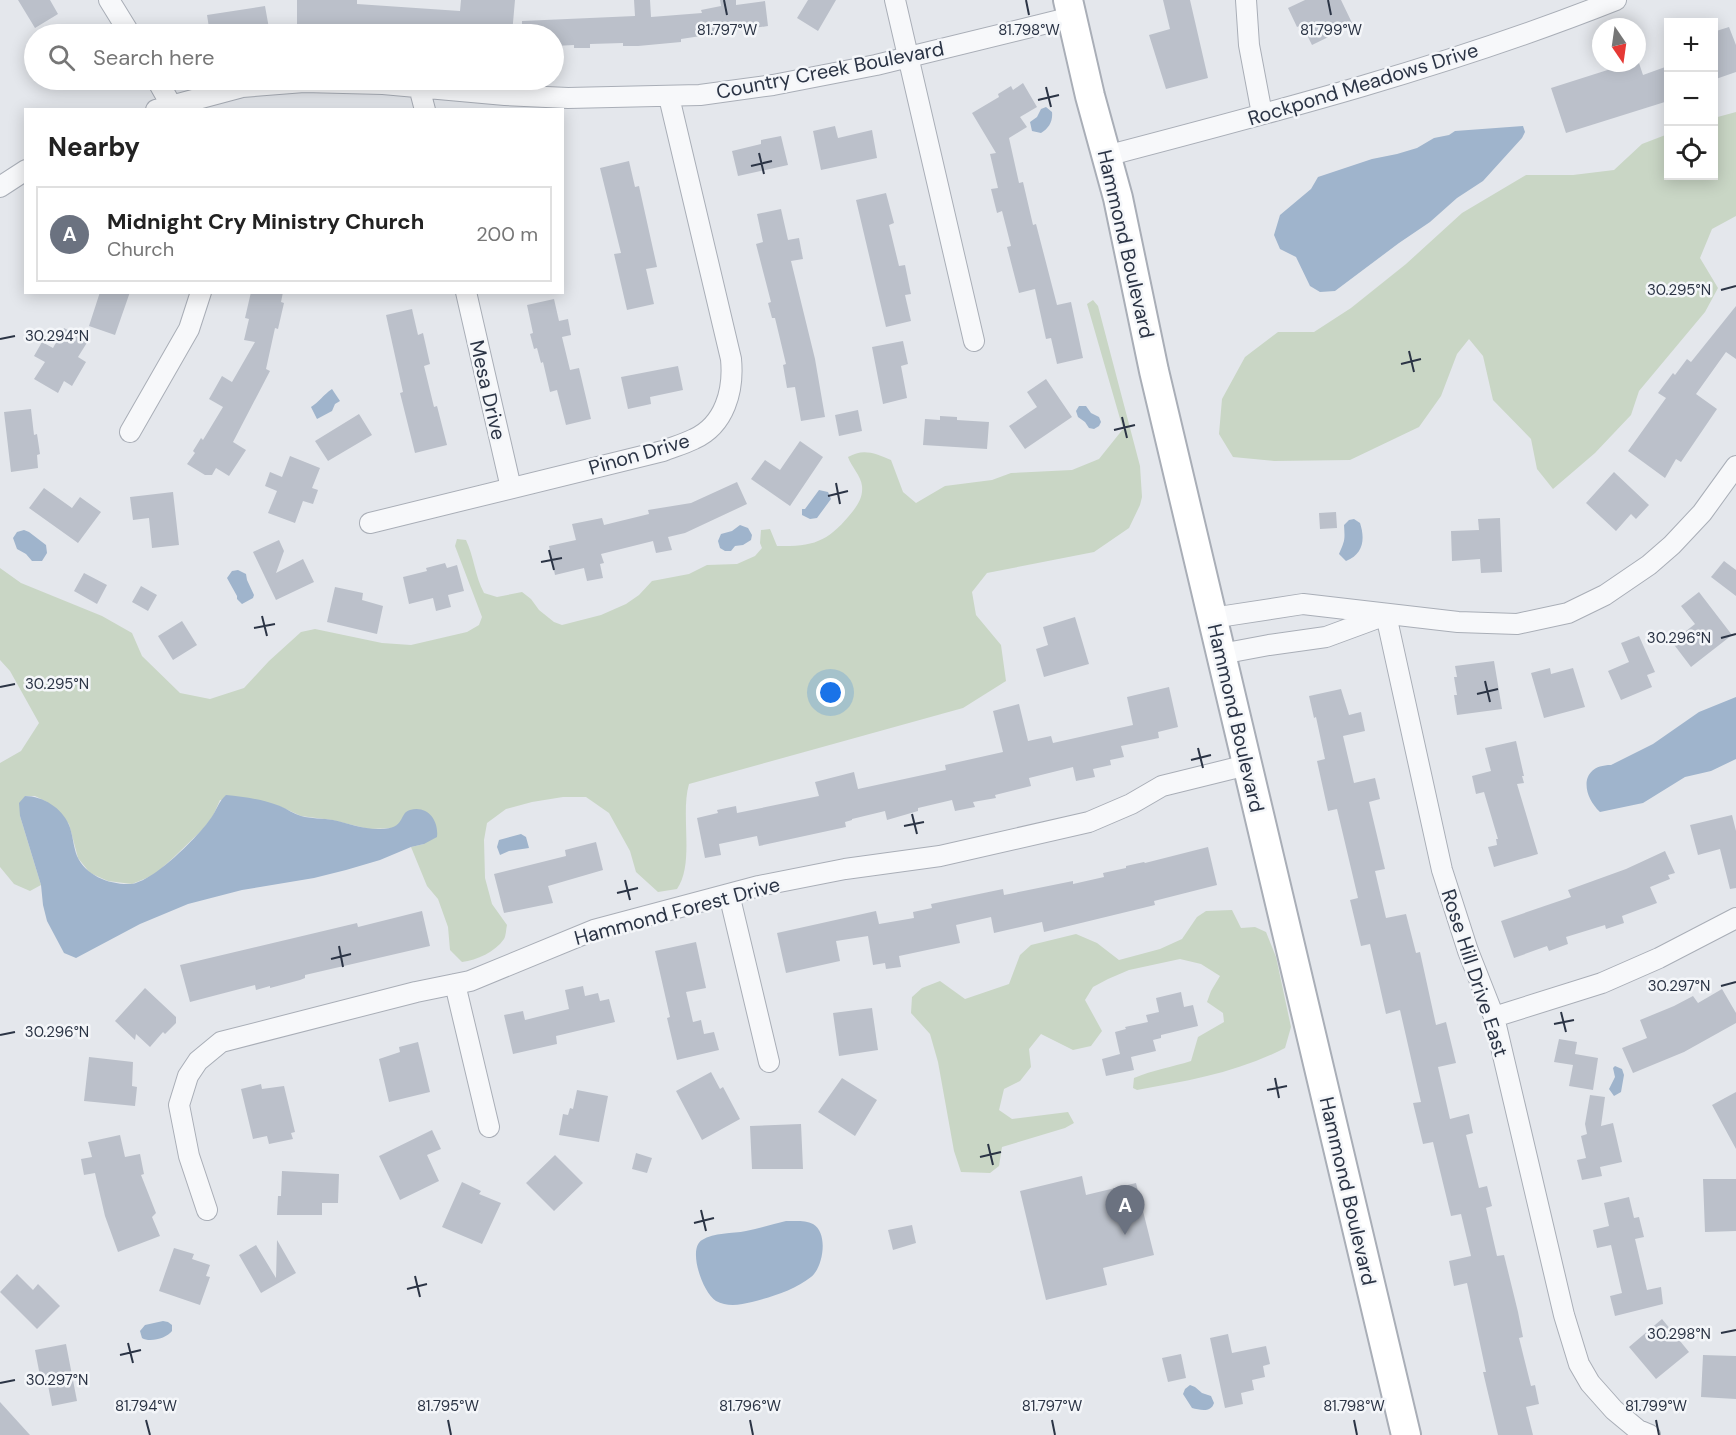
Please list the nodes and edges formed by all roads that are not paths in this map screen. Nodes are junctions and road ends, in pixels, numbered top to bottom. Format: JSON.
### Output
{"nodes":[{"id":1,"x":109,"y":0,"type":"edge"},
{"id":2,"x":895,"y":0,"type":"edge"},
{"id":3,"x":1246,"y":0,"type":"edge"},
{"id":4,"x":1616,"y":0,"type":"edge"},
{"id":5,"x":1070,"y":8,"type":"edge"},
{"id":6,"x":124,"y":24,"type":"edge"},
{"id":7,"x":909,"y":57,"type":"junction"},
{"id":8,"x":162,"y":90,"type":"edge"},
{"id":9,"x":231,"y":90,"type":"edge"},
{"id":10,"x":420,"y":90,"type":"edge"},
{"id":11,"x":451,"y":90,"type":"edge"},
{"id":12,"x":669,"y":97,"type":"junction"},
{"id":13,"x":168,"y":108,"type":"edge"},
{"id":14,"x":424,"y":108,"type":"edge"},
{"id":15,"x":1262,"y":114,"type":"junction"},
{"id":16,"x":1106,"y":156,"type":"junction"},
{"id":17,"x":24,"y":171,"type":"edge"},
{"id":18,"x":0,"y":187,"type":"edge"},
{"id":19,"x":200,"y":294,"type":"edge"},
{"id":20,"x":466,"y":294,"type":"edge"},
{"id":21,"x":974,"y":341,"type":"dead end"},
{"id":22,"x":130,"y":432,"type":"dead end"},
{"id":23,"x":1736,"y":466,"type":"edge"},
{"id":24,"x":511,"y":488,"type":"junction"},
{"id":25,"x":370,"y":523,"type":"dead end"},
{"id":26,"x":1386,"y":615,"type":"junction"},
{"id":27,"x":1212,"y":618,"type":"junction"},
{"id":28,"x":1221,"y":654,"type":"junction"},
{"id":29,"x":1247,"y":765,"type":"junction"},
{"id":30,"x":729,"y":894,"type":"junction"},
{"id":31,"x":1736,"y":918,"type":"edge"},
{"id":32,"x":455,"y":984,"type":"junction"},
{"id":33,"x":1494,"y":1017,"type":"junction"},
{"id":34,"x":769,"y":1062,"type":"dead end"},
{"id":35,"x":489,"y":1128,"type":"dead end"},
{"id":36,"x":207,"y":1210,"type":"dead end"},
{"id":37,"x":1641,"y":1433,"type":"edge"},
{"id":38,"x":1406,"y":1435,"type":"edge"}],
"edges":[{"from":1,"to":6,"type":"street"},
{"from":2,"to":7,"type":"street"},
{"from":3,"to":15,"type":"street"},
{"from":4,"to":15,"type":"street","name":"Rockpond Meadows Drive"},
{"from":5,"to":7,"type":"street","name":"Country Creek Boulevard"},
{"from":5,"to":16,"type":"street","name":"Hammond Boulevard"},
{"from":7,"to":12,"type":"street","name":"Country Creek Boulevard"},
{"from":7,"to":21,"type":"street"},
{"from":8,"to":13,"type":"street"},
{"from":9,"to":13,"type":"street","name":"Country Creek Boulevard"},
{"from":10,"to":14,"type":"street"},
{"from":11,"to":12,"type":"street","name":"Country Creek Boulevard"},
{"from":12,"to":24,"type":"street","name":"Pinon Drive"},
{"from":15,"to":16,"type":"street","name":"Rockpond Meadows Drive"},
{"from":16,"to":27,"type":"street","name":"Hammond Boulevard"},
{"from":17,"to":18,"type":"street"},
{"from":19,"to":22,"type":"street"},
{"from":20,"to":24,"type":"street","name":"Mesa Drive"},
{"from":23,"to":26,"type":"street"},
{"from":24,"to":25,"type":"street","name":"Pinon Drive"},
{"from":26,"to":27,"type":"street"},
{"from":26,"to":28,"type":"street"},
{"from":26,"to":33,"type":"street","name":"Rose Hill Drive East"},
{"from":27,"to":28,"type":"street","name":"Hammond Boulevard"},
{"from":28,"to":29,"type":"street","name":"Hammond Boulevard"},
{"from":29,"to":30,"type":"street","name":"Hammond Forest Drive"},
{"from":29,"to":38,"type":"street","name":"Hammond Boulevard"},
{"from":30,"to":32,"type":"street","name":"Hammond Forest Drive"},
{"from":30,"to":34,"type":"street"},
{"from":31,"to":33,"type":"street"},
{"from":32,"to":35,"type":"street"},
{"from":32,"to":36,"type":"street","name":"Hammond Forest Drive"},
{"from":33,"to":37,"type":"street","name":"Rose Hill Drive East"}]}
